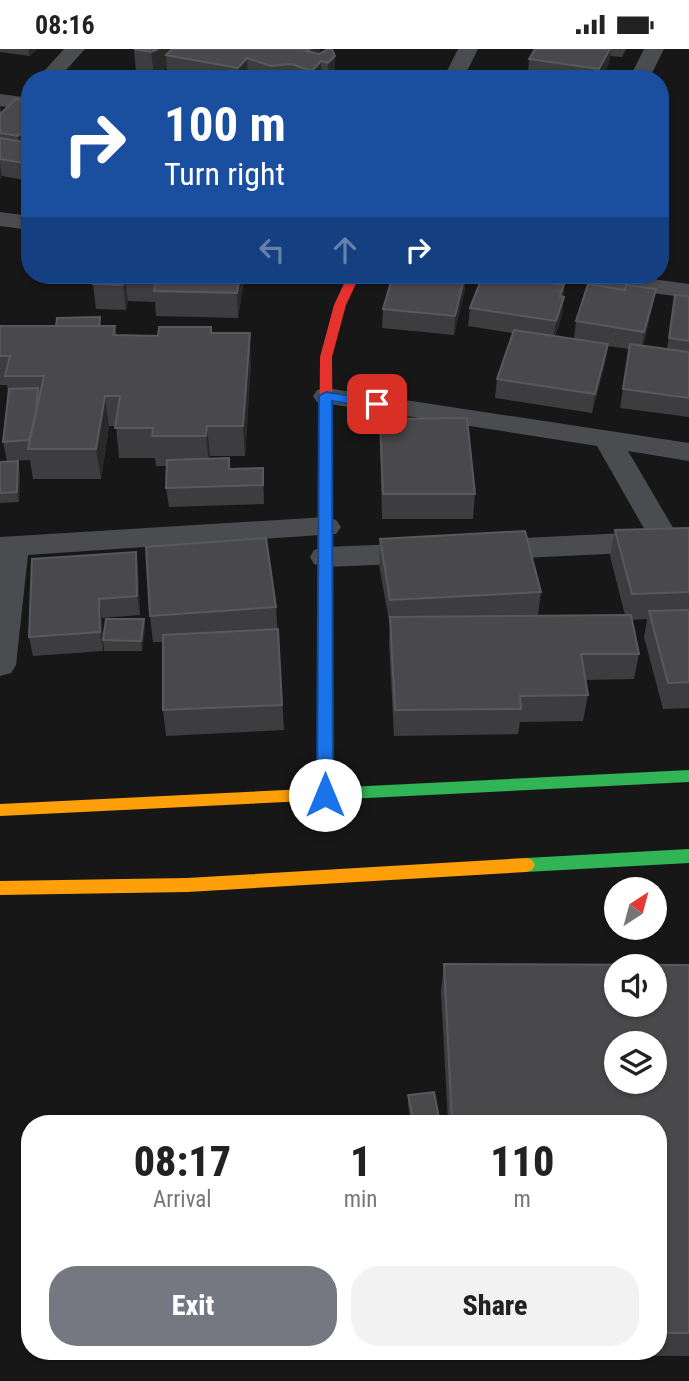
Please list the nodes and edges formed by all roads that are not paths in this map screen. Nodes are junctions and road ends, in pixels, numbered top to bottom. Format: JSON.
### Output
{"nodes":[{"id":1,"x":75,"y":49,"type":"edge"},
{"id":2,"x":468,"y":49,"type":"edge"},
{"id":3,"x":654,"y":49,"type":"edge"},
{"id":4,"x":55,"y":70,"type":"edge"},
{"id":5,"x":458,"y":70,"type":"edge"},
{"id":6,"x":644,"y":70,"type":"edge"},
{"id":7,"x":0,"y":100,"type":"edge"},
{"id":8,"x":21,"y":101,"type":"edge"},
{"id":9,"x":0,"y":219,"type":"edge"},
{"id":10,"x":21,"y":222,"type":"edge"},
{"id":11,"x":350,"y":284,"type":"edge"},
{"id":12,"x":638,"y":284,"type":"edge"},
{"id":13,"x":689,"y":291,"type":"edge"},
{"id":14,"x":326,"y":396,"type":"junction"},
{"id":15,"x":607,"y":439,"type":"junction"},
{"id":16,"x":689,"y":452,"type":"edge"},
{"id":17,"x":326,"y":527,"type":"junction"},
{"id":18,"x":678,"y":541,"type":"edge"},
{"id":19,"x":7,"y":547,"type":"edge"},
{"id":20,"x":325,"y":557,"type":"junction"},
{"id":21,"x":0,"y":665,"type":"edge"},
{"id":22,"x":689,"y":776,"type":"edge"},
{"id":23,"x":325,"y":795,"type":"junction"},
{"id":24,"x":0,"y":810,"type":"edge"},
{"id":25,"x":689,"y":856,"type":"edge"},
{"id":26,"x":0,"y":888,"type":"edge"}],
"edges":[{"from":1,"to":4,"type":"street"},
{"from":2,"to":5,"type":"street"},
{"from":3,"to":6,"type":"street"},
{"from":7,"to":8,"type":"street"},
{"from":9,"to":10,"type":"street"},
{"from":11,"to":14,"type":"street"},
{"from":12,"to":13,"type":"street"},
{"from":14,"to":15,"type":"street"},
{"from":14,"to":17,"type":"street"},
{"from":15,"to":16,"type":"street"},
{"from":15,"to":18,"type":"street"},
{"from":17,"to":19,"type":"street"},
{"from":17,"to":20,"type":"street"},
{"from":18,"to":20,"type":"street"},
{"from":19,"to":21,"type":"street"},
{"from":20,"to":23,"type":"street"},
{"from":22,"to":23,"type":"street"},
{"from":23,"to":24,"type":"street"},
{"from":25,"to":26,"type":"street"}]}
